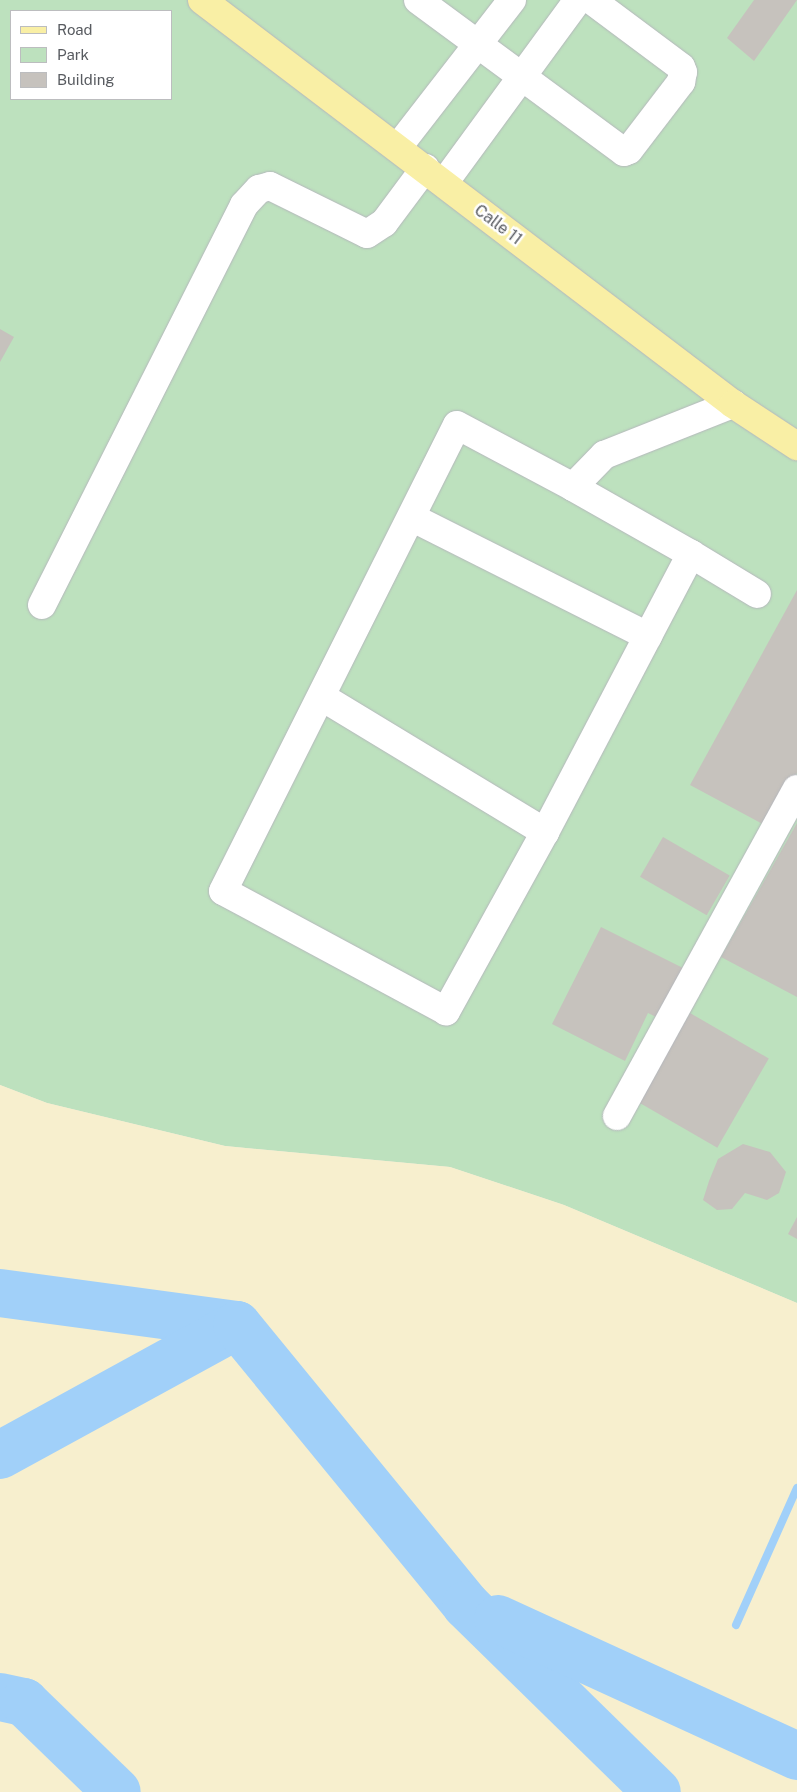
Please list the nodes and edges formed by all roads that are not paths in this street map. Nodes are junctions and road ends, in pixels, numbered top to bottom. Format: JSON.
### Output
{"nodes":[{"id":1,"x":418,"y":0,"type":"edge"},
{"id":2,"x":512,"y":0,"type":"edge"},
{"id":3,"x":578,"y":0,"type":"edge"},
{"id":4,"x":592,"y":0,"type":"edge"},
{"id":5,"x":212,"y":2,"type":"edge"},
{"id":6,"x":477,"y":44,"type":"junction"},
{"id":7,"x":522,"y":76,"type":"junction"},
{"id":8,"x":398,"y":147,"type":"junction"},
{"id":9,"x":434,"y":175,"type":"junction"},
{"id":10,"x":733,"y":404,"type":"junction"},
{"id":11,"x":797,"y":446,"type":"edge"},
{"id":12,"x":573,"y":487,"type":"junction"},
{"id":13,"x":413,"y":518,"type":"junction"},
{"id":14,"x":691,"y":554,"type":"junction"},
{"id":15,"x":757,"y":594,"type":"dead end"},
{"id":16,"x":42,"y":605,"type":"dead end"},
{"id":17,"x":648,"y":636,"type":"junction"},
{"id":18,"x":322,"y":697,"type":"junction"},
{"id":19,"x":797,"y":789,"type":"edge"},
{"id":20,"x":546,"y":832,"type":"junction"},
{"id":21,"x":617,"y":1116,"type":"dead end"}],
"edges":[{"from":1,"to":6,"type":"street"},
{"from":2,"to":6,"type":"street"},
{"from":3,"to":7,"type":"street"},
{"from":4,"to":7,"type":"street"},
{"from":5,"to":8,"type":"main road","name":"Calle 11"},
{"from":6,"to":7,"type":"street"},
{"from":6,"to":8,"type":"street"},
{"from":7,"to":9,"type":"street"},
{"from":8,"to":9,"type":"main road","name":"Calle 11"},
{"from":9,"to":10,"type":"main road","name":"Calle 11"},
{"from":9,"to":16,"type":"street"},
{"from":10,"to":11,"type":"main road","name":"Calle 11"},
{"from":10,"to":12,"type":"street"},
{"from":12,"to":13,"type":"street"},
{"from":12,"to":14,"type":"street"},
{"from":13,"to":17,"type":"street"},
{"from":13,"to":18,"type":"street"},
{"from":14,"to":15,"type":"street"},
{"from":14,"to":17,"type":"street"},
{"from":17,"to":20,"type":"street"},
{"from":18,"to":20,"type":"street"},
{"from":18,"to":20,"type":"street"},
{"from":19,"to":21,"type":"street"}]}
